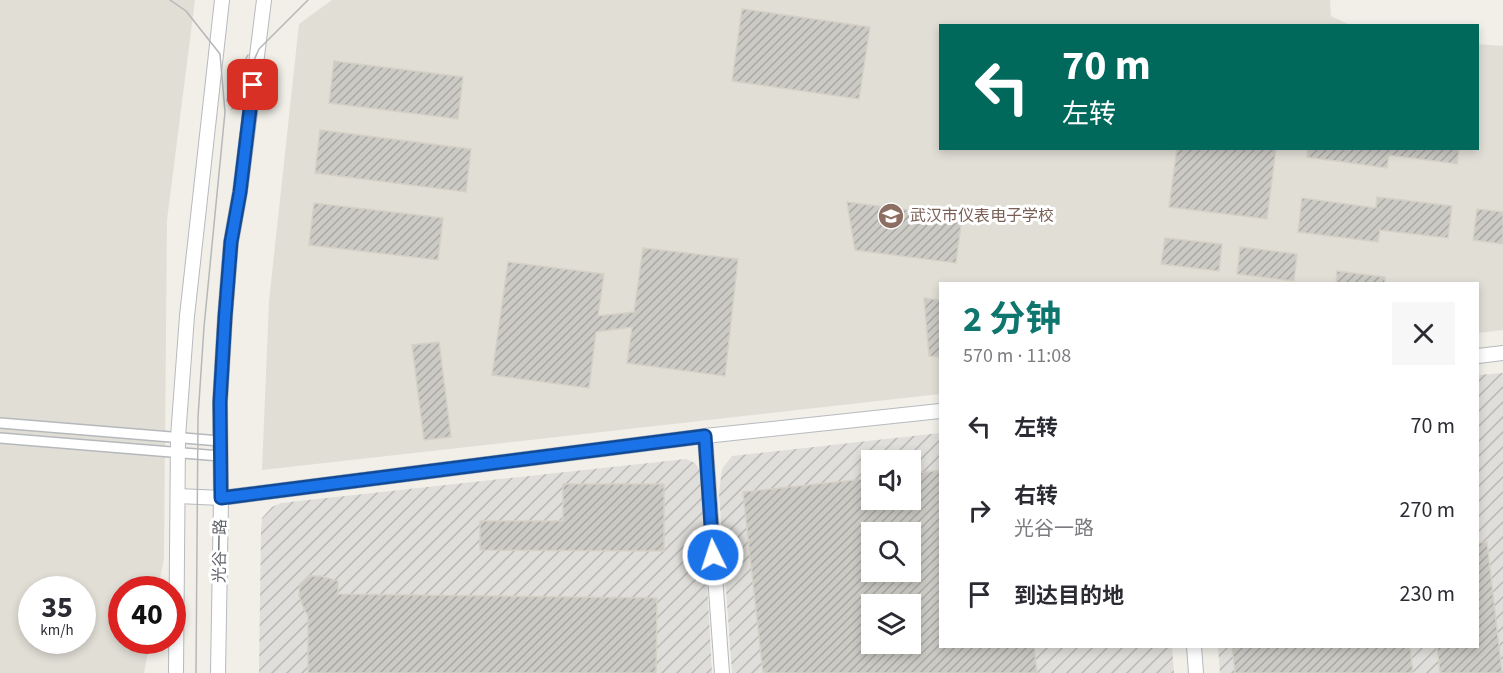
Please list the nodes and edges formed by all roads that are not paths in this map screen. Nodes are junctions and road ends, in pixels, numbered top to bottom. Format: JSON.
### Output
{"nodes":[{"id":1,"x":222,"y":0,"type":"edge"},
{"id":2,"x":264,"y":0,"type":"edge"},
{"id":3,"x":1503,"y":353,"type":"edge"},
{"id":4,"x":1479,"y":356,"type":"edge"},
{"id":5,"x":939,"y":411,"type":"edge"},
{"id":6,"x":0,"y":423,"type":"edge"},
{"id":7,"x":178,"y":436,"type":"junction"},
{"id":8,"x":705,"y":436,"type":"junction"},
{"id":9,"x":0,"y":438,"type":"edge"},
{"id":10,"x":220,"y":441,"type":"junction"},
{"id":11,"x":177,"y":453,"type":"junction"},
{"id":12,"x":220,"y":456,"type":"junction"},
{"id":13,"x":178,"y":496,"type":"junction"},
{"id":14,"x":221,"y":498,"type":"junction"},
{"id":15,"x":1194,"y":648,"type":"edge"},
{"id":16,"x":176,"y":673,"type":"edge"},
{"id":17,"x":218,"y":673,"type":"edge"},
{"id":18,"x":722,"y":673,"type":"edge"},
{"id":19,"x":1196,"y":673,"type":"edge"}],
"edges":[{"from":1,"to":7,"type":"main road"},
{"from":2,"to":10,"type":"main road","name":"光谷一路"},
{"from":3,"to":4,"type":"main road"},
{"from":5,"to":8,"type":"main road"},
{"from":6,"to":7,"type":"street"},
{"from":7,"to":10,"type":"street"},
{"from":7,"to":11,"type":"main road"},
{"from":8,"to":14,"type":"main road"},
{"from":8,"to":18,"type":"main road"},
{"from":9,"to":11,"type":"street"},
{"from":10,"to":12,"type":"main road","name":"光谷一路"},
{"from":11,"to":12,"type":"street"},
{"from":11,"to":13,"type":"main road"},
{"from":12,"to":14,"type":"main road","name":"光谷一路"},
{"from":13,"to":14,"type":"main road"},
{"from":13,"to":16,"type":"main road"},
{"from":14,"to":17,"type":"main road","name":"光谷一路"},
{"from":15,"to":19,"type":"main road"}]}
